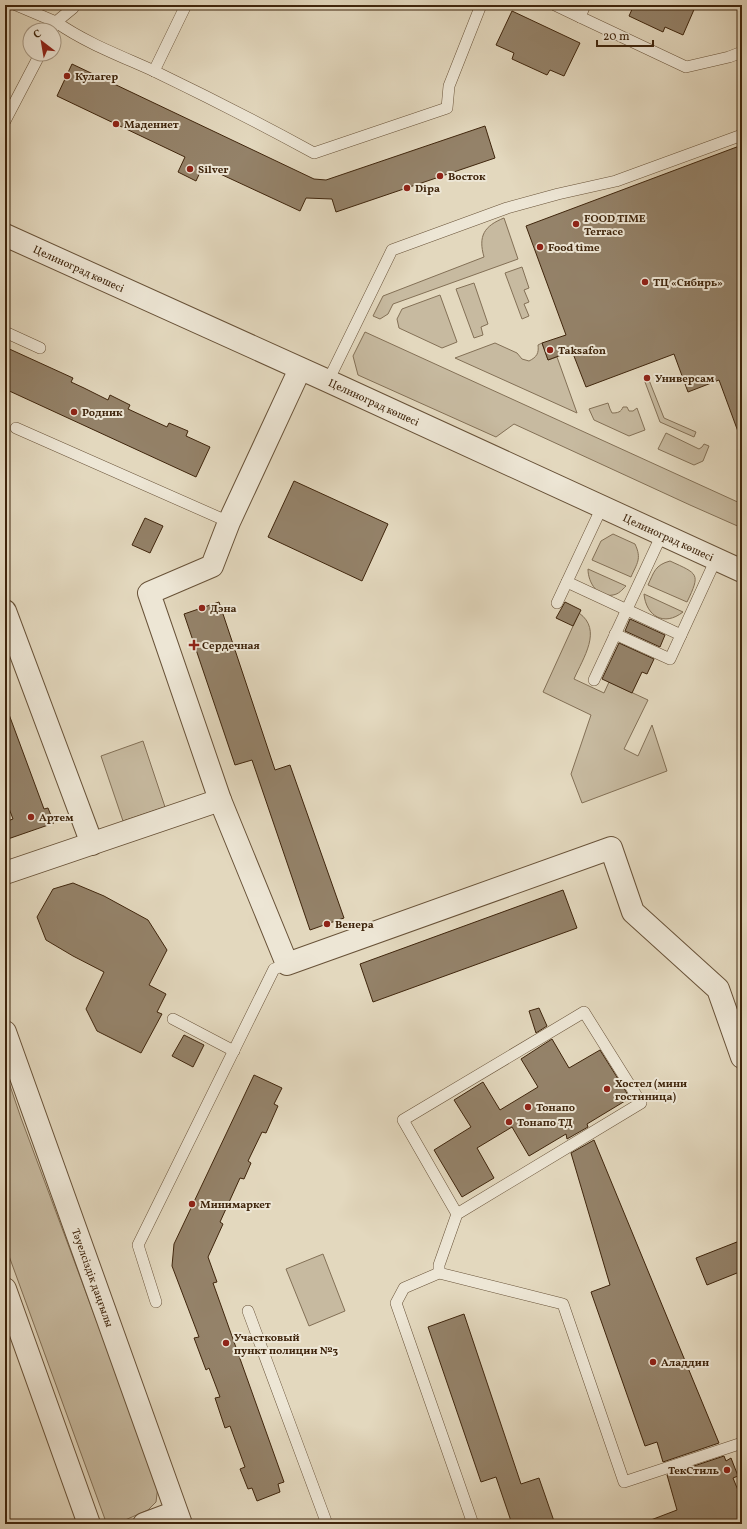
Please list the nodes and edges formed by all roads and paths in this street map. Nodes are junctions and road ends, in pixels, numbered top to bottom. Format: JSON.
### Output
{"nodes":[{"id":1,"x":16,"y":5,"type":"edge"},
{"id":2,"x":74,"y":5,"type":"edge"},
{"id":3,"x":186,"y":5,"type":"edge"},
{"id":4,"x":481,"y":5,"type":"edge"},
{"id":5,"x":555,"y":5,"type":"edge"},
{"id":6,"x":585,"y":5,"type":"edge"},
{"id":7,"x":580,"y":17,"type":"junction"},
{"id":8,"x":47,"y":22,"type":"edge"},
{"id":9,"x":58,"y":22,"type":"edge"},
{"id":10,"x":62,"y":29,"type":"edge"},
{"id":11,"x":742,"y":52,"type":"edge"},
{"id":12,"x":36,"y":62,"type":"edge"},
{"id":13,"x":154,"y":71,"type":"junction"},
{"id":14,"x":5,"y":121,"type":"edge"},
{"id":15,"x":742,"y":135,"type":"edge"},
{"id":16,"x":5,"y":235,"type":"edge"},
{"id":17,"x":5,"y":332,"type":"edge"},
{"id":18,"x":40,"y":348,"type":"dead end"},
{"id":19,"x":300,"y":368,"type":"junction"},
{"id":20,"x":328,"y":381,"type":"junction"},
{"id":21,"x":16,"y":428,"type":"dead end"},
{"id":22,"x":602,"y":507,"type":"junction"},
{"id":23,"x":229,"y":522,"type":"junction"},
{"id":24,"x":662,"y":534,"type":"junction"},
{"id":25,"x":716,"y":559,"type":"junction"},
{"id":26,"x":742,"y":571,"type":"edge"},
{"id":27,"x":567,"y":582,"type":"junction"},
{"id":28,"x":557,"y":603,"type":"dead end"},
{"id":29,"x":627,"y":610,"type":"junction"},
{"id":30,"x":5,"y":611,"type":"edge"},
{"id":31,"x":615,"y":634,"type":"junction"},
{"id":32,"x":681,"y":635,"type":"junction"},
{"id":33,"x":594,"y":680,"type":"dead end"},
{"id":34,"x":220,"y":800,"type":"junction"},
{"id":35,"x":92,"y":844,"type":"junction"},
{"id":36,"x":5,"y":873,"type":"edge"},
{"id":37,"x":287,"y":964,"type":"junction"},
{"id":38,"x":172,"y":1019,"type":"dead end"},
{"id":39,"x":5,"y":1032,"type":"edge"},
{"id":40,"x":234,"y":1051,"type":"junction"},
{"id":41,"x":742,"y":1057,"type":"edge"},
{"id":42,"x":457,"y":1214,"type":"junction"},
{"id":43,"x":439,"y":1273,"type":"junction"},
{"id":44,"x":5,"y":1289,"type":"edge"},
{"id":45,"x":156,"y":1302,"type":"dead end"},
{"id":46,"x":248,"y":1311,"type":"dead end"},
{"id":47,"x":742,"y":1444,"type":"edge"},
{"id":48,"x":179,"y":1518,"type":"edge"},
{"id":49,"x":89,"y":1524,"type":"edge"},
{"id":50,"x":144,"y":1524,"type":"edge"},
{"id":51,"x":327,"y":1524,"type":"edge"},
{"id":52,"x":473,"y":1524,"type":"edge"}],
"edges":[{"from":1,"to":8,"type":"lane"},
{"from":2,"to":9,"type":"lane"},
{"from":3,"to":13,"type":"lane"},
{"from":4,"to":13,"type":"lane"},
{"from":5,"to":7,"type":"lane"},
{"from":6,"to":7,"type":"lane"},
{"from":7,"to":11,"type":"lane"},
{"from":10,"to":13,"type":"lane"},
{"from":12,"to":14,"type":"lane"},
{"from":15,"to":20,"type":"lane"},
{"from":16,"to":19,"type":"street","name":"Целиноград көшесі"},
{"from":17,"to":18,"type":"lane"},
{"from":19,"to":20,"type":"street","name":"Целиноград көшесі"},
{"from":19,"to":23,"type":"street"},
{"from":20,"to":22,"type":"street","name":"Целиноград көшесі"},
{"from":21,"to":23,"type":"lane"},
{"from":22,"to":24,"type":"street","name":"Целиноград көшесі"},
{"from":22,"to":27,"type":"lane"},
{"from":23,"to":34,"type":"street"},
{"from":24,"to":25,"type":"street","name":"Целиноград көшесі"},
{"from":24,"to":29,"type":"lane"},
{"from":25,"to":26,"type":"street","name":"Целиноград көшесі"},
{"from":25,"to":32,"type":"lane"},
{"from":27,"to":28,"type":"lane"},
{"from":27,"to":29,"type":"lane"},
{"from":29,"to":31,"type":"lane"},
{"from":29,"to":32,"type":"lane"},
{"from":30,"to":35,"type":"street"},
{"from":31,"to":32,"type":"lane"},
{"from":31,"to":33,"type":"lane"},
{"from":34,"to":35,"type":"street"},
{"from":34,"to":37,"type":"street"},
{"from":35,"to":36,"type":"street"},
{"from":37,"to":40,"type":"lane"},
{"from":37,"to":41,"type":"street"},
{"from":38,"to":40,"type":"lane"},
{"from":39,"to":48,"type":"street","name":"Тәуелсіздік даңғылы"},
{"from":40,"to":45,"type":"lane"},
{"from":42,"to":42,"type":"lane"},
{"from":42,"to":43,"type":"lane"},
{"from":43,"to":47,"type":"lane"},
{"from":43,"to":52,"type":"lane"},
{"from":44,"to":49,"type":"street"},
{"from":46,"to":51,"type":"lane"},
{"from":48,"to":50,"type":"street"}]}
